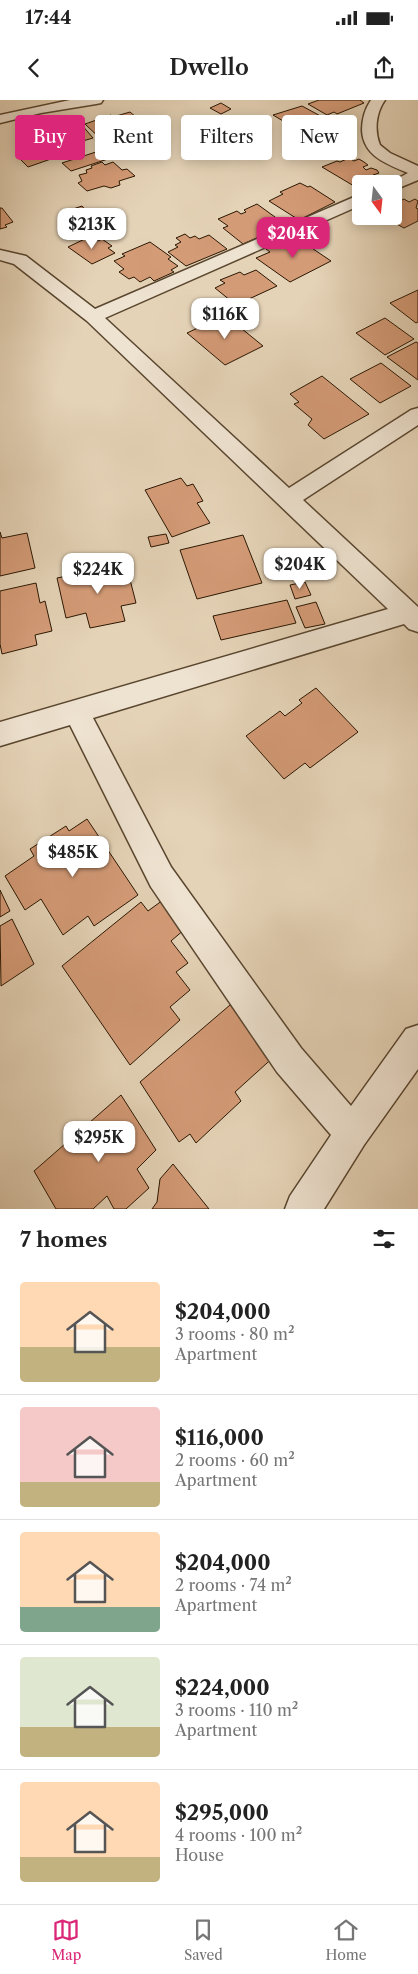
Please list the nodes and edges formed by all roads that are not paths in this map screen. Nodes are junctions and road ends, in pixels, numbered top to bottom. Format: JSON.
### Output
{"nodes":[{"id":1,"x":96,"y":100,"type":"edge"},
{"id":2,"x":378,"y":100,"type":"edge"},
{"id":3,"x":0,"y":119,"type":"edge"},
{"id":4,"x":418,"y":173,"type":"edge"},
{"id":5,"x":402,"y":181,"type":"edge"},
{"id":6,"x":352,"y":203,"type":"edge"},
{"id":7,"x":0,"y":256,"type":"edge"},
{"id":8,"x":93,"y":317,"type":"junction"},
{"id":9,"x":418,"y":415,"type":"edge"},
{"id":10,"x":288,"y":498,"type":"junction"},
{"id":11,"x":413,"y":618,"type":"edge"},
{"id":12,"x":76,"y":711,"type":"junction"},
{"id":13,"x":0,"y":734,"type":"edge"},
{"id":14,"x":418,"y":1041,"type":"edge"},
{"id":15,"x":352,"y":1134,"type":"junction"},
{"id":16,"x":303,"y":1209,"type":"edge"}],
"edges":[{"from":1,"to":3,"type":"street"},
{"from":2,"to":4,"type":"street"},
{"from":4,"to":5,"type":"street"},
{"from":6,"to":8,"type":"street"},
{"from":7,"to":8,"type":"street"},
{"from":8,"to":10,"type":"street"},
{"from":9,"to":10,"type":"street"},
{"from":10,"to":11,"type":"street"},
{"from":11,"to":12,"type":"street"},
{"from":12,"to":13,"type":"street"},
{"from":12,"to":15,"type":"street"},
{"from":14,"to":15,"type":"street"},
{"from":15,"to":16,"type":"street"}]}
